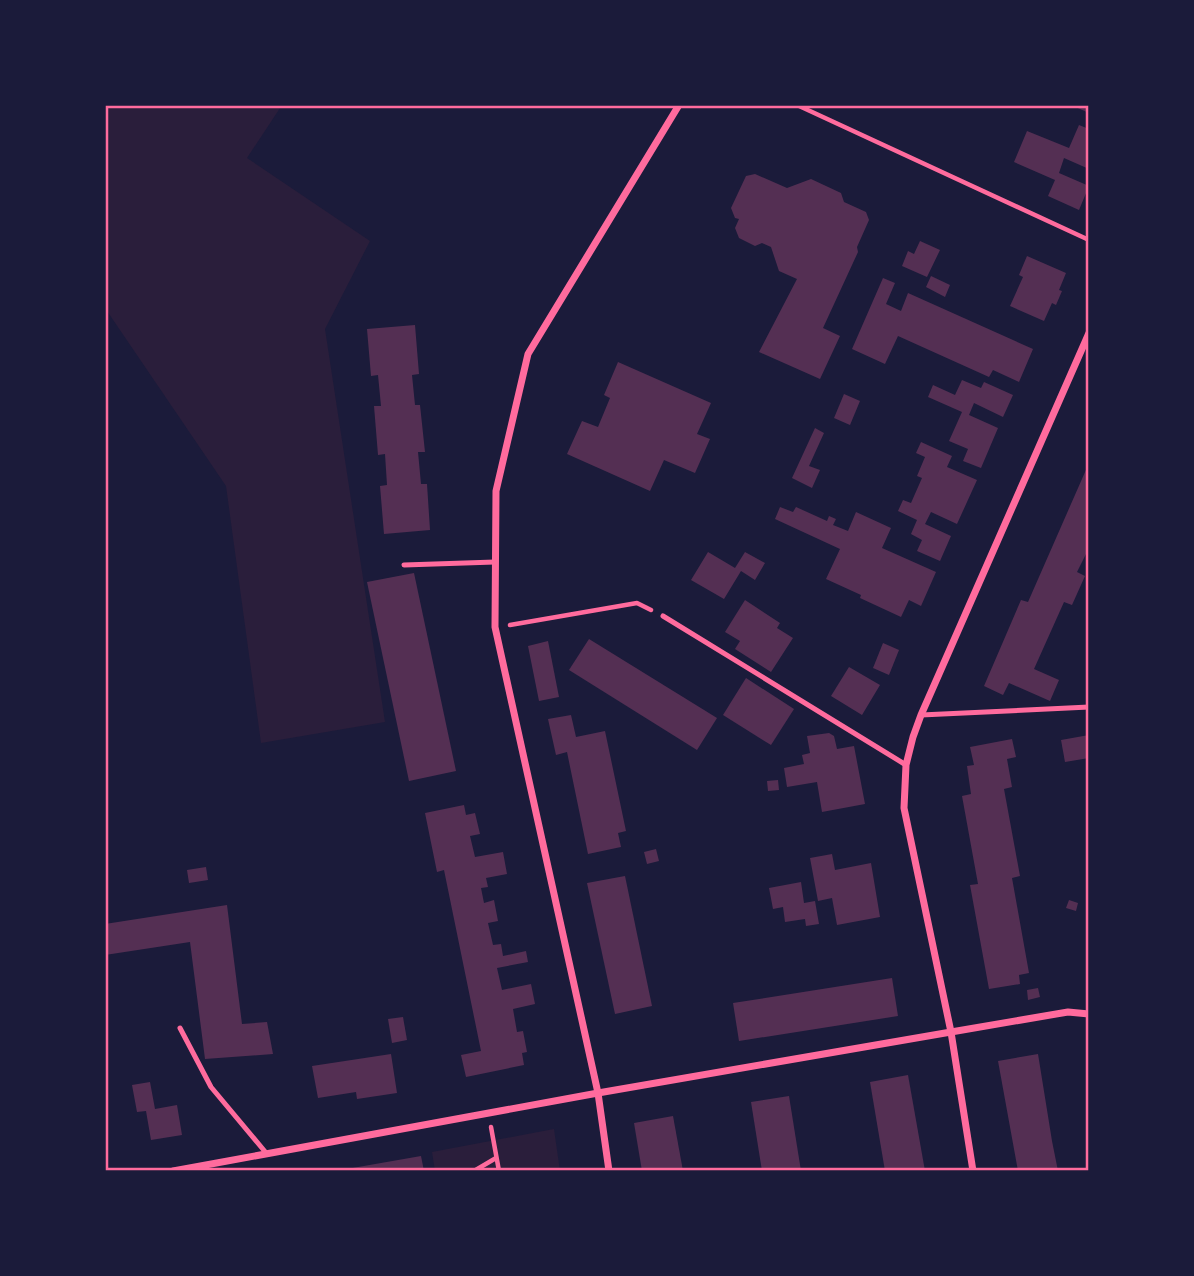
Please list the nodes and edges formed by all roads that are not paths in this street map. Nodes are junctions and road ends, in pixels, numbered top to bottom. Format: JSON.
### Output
{"nodes":[{"id":1,"x":679,"y":105,"type":"edge"},
{"id":2,"x":1089,"y":333,"type":"edge"},
{"id":3,"x":495,"y":562,"type":"junction"},
{"id":4,"x":404,"y":565,"type":"dead end"},
{"id":5,"x":663,"y":616,"type":"road end"},
{"id":6,"x":1089,"y":707,"type":"edge"},
{"id":7,"x":921,"y":715,"type":"junction"},
{"id":8,"x":906,"y":765,"type":"junction"},
{"id":9,"x":1089,"y":1014,"type":"edge"},
{"id":10,"x":180,"y":1028,"type":"dead end"},
{"id":11,"x":951,"y":1032,"type":"junction"},
{"id":12,"x":598,"y":1093,"type":"junction"},
{"id":13,"x":267,"y":1154,"type":"junction"},
{"id":14,"x":173,"y":1171,"type":"edge"},
{"id":15,"x":609,"y":1171,"type":"edge"},
{"id":16,"x":974,"y":1171,"type":"edge"}],
"edges":[{"from":1,"to":3,"type":"street"},
{"from":2,"to":7,"type":"street"},
{"from":3,"to":4,"type":"lane"},
{"from":3,"to":12,"type":"street"},
{"from":5,"to":8,"type":"lane"},
{"from":6,"to":7,"type":"lane"},
{"from":7,"to":8,"type":"street"},
{"from":8,"to":11,"type":"street"},
{"from":9,"to":11,"type":"street"},
{"from":10,"to":13,"type":"lane"},
{"from":11,"to":12,"type":"street"},
{"from":11,"to":16,"type":"street"},
{"from":12,"to":13,"type":"street"},
{"from":12,"to":15,"type":"street"},
{"from":13,"to":14,"type":"street"}]}
